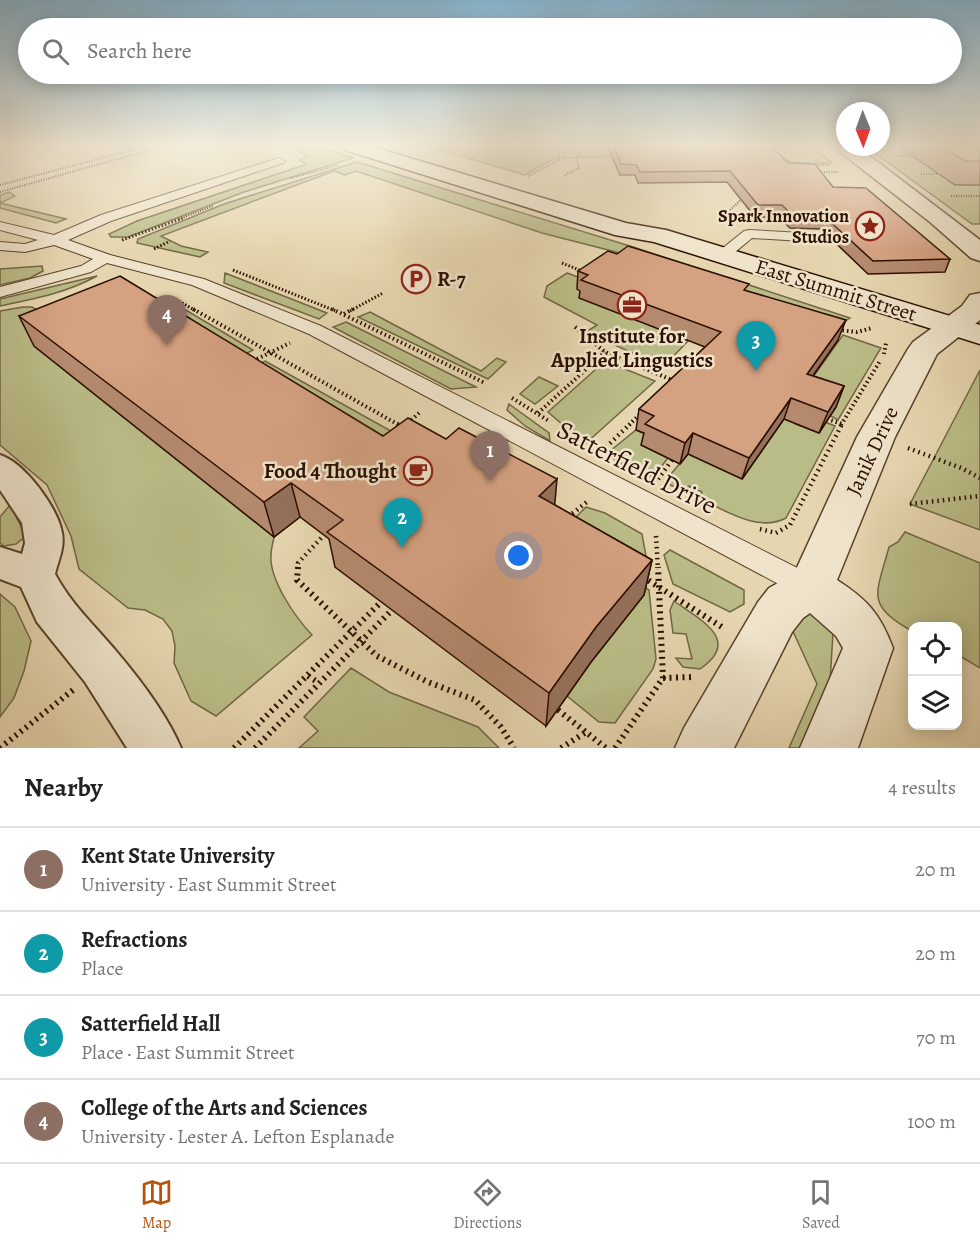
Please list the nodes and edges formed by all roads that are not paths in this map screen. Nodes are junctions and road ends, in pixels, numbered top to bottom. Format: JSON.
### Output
{"nodes":[{"id":1,"x":219,"y":181,"type":"edge"},
{"id":2,"x":442,"y":181,"type":"edge"},
{"id":3,"x":502,"y":181,"type":"edge"},
{"id":4,"x":891,"y":181,"type":"edge"},
{"id":5,"x":0,"y":226,"type":"edge"},
{"id":6,"x":657,"y":235,"type":"junction"},
{"id":7,"x":802,"y":237,"type":"dead end"},
{"id":8,"x":55,"y":240,"type":"junction"},
{"id":9,"x":0,"y":246,"type":"edge"},
{"id":10,"x":980,"y":253,"type":"edge"},
{"id":11,"x":723,"y":255,"type":"junction"},
{"id":12,"x":105,"y":258,"type":"junction"},
{"id":13,"x":0,"y":292,"type":"edge"},
{"id":14,"x":980,"y":301,"type":"edge"},
{"id":15,"x":966,"y":331,"type":"edge"},
{"id":16,"x":0,"y":467,"type":"edge"},
{"id":17,"x":17,"y":569,"type":"edge"},
{"id":18,"x":811,"y":588,"type":"junction"},
{"id":19,"x":156,"y":748,"type":"edge"},
{"id":20,"x":704,"y":748,"type":"edge"},
{"id":21,"x":829,"y":748,"type":"edge"}],
"edges":[{"from":1,"to":8,"type":"lane"},
{"from":2,"to":6,"type":"main road","name":"East Summit Street"},
{"from":3,"to":6,"type":"main road","name":"East Summit Street"},
{"from":4,"to":10,"type":"main road"},
{"from":5,"to":8,"type":"lane","name":"Satterfield Drive"},
{"from":6,"to":11,"type":"main road","name":"East Summit Street"},
{"from":7,"to":11,"type":"lane"},
{"from":8,"to":9,"type":"lane"},
{"from":8,"to":12,"type":"lane","name":"Satterfield Drive"},
{"from":11,"to":15,"type":"main road","name":"East Summit Street"},
{"from":12,"to":13,"type":"lane"},
{"from":12,"to":18,"type":"lane","name":"Satterfield Drive"},
{"from":14,"to":15,"type":"main road","name":"Janik Drive"},
{"from":15,"to":18,"type":"main road","name":"Janik Drive"},
{"from":16,"to":17,"type":"street"},
{"from":17,"to":19,"type":"street"},
{"from":18,"to":20,"type":"main road"},
{"from":18,"to":21,"type":"main road"}]}
